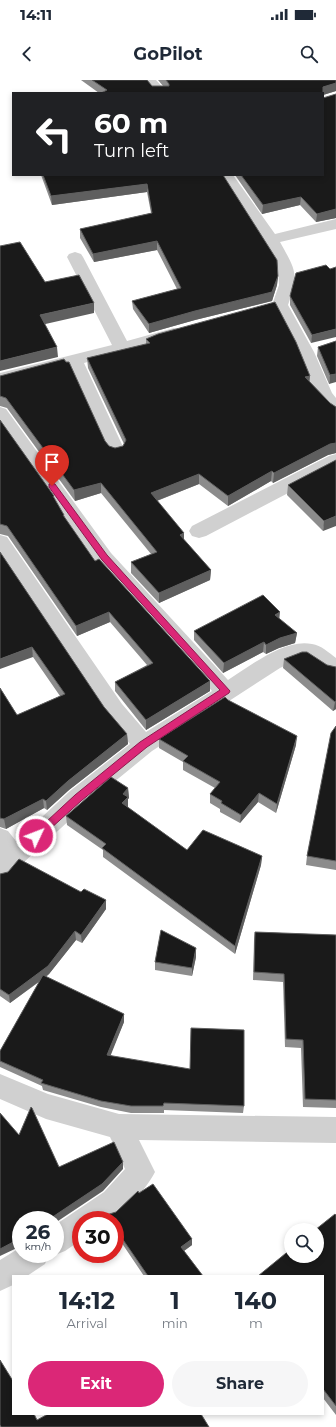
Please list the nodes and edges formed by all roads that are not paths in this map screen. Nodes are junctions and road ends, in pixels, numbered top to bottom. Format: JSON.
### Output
{"nodes":[{"id":1,"x":148,"y":80,"type":"edge"},
{"id":2,"x":160,"y":92,"type":"edge"},
{"id":3,"x":227,"y":176,"type":"edge"},
{"id":4,"x":336,"y":224,"type":"edge"},
{"id":5,"x":271,"y":240,"type":"junction"},
{"id":6,"x":75,"y":257,"type":"dead end"},
{"id":7,"x":187,"y":329,"type":"edge"},
{"id":8,"x":122,"y":348,"type":"junction"},
{"id":9,"x":74,"y":360,"type":"junction"},
{"id":10,"x":0,"y":379,"type":"edge"},
{"id":11,"x":336,"y":408,"type":"edge"},
{"id":12,"x":0,"y":414,"type":"edge"},
{"id":13,"x":116,"y":451,"type":"edge"},
{"id":14,"x":336,"y":460,"type":"edge"},
{"id":15,"x":199,"y":531,"type":"dead end"},
{"id":16,"x":0,"y":542,"type":"edge"},
{"id":17,"x":336,"y":669,"type":"edge"},
{"id":18,"x":225,"y":691,"type":"junction"},
{"id":19,"x":144,"y":745,"type":"junction"},
{"id":20,"x":0,"y":838,"type":"edge"},
{"id":21,"x":15,"y":856,"type":"junction"},
{"id":22,"x":0,"y":873,"type":"edge"},
{"id":23,"x":0,"y":1086,"type":"edge"},
{"id":24,"x":119,"y":1127,"type":"junction"},
{"id":25,"x":336,"y":1130,"type":"edge"},
{"id":26,"x":100,"y":1211,"type":"edge"},
{"id":27,"x":21,"y":1263,"type":"edge"},
{"id":28,"x":0,"y":1277,"type":"edge"}],
"edges":[{"from":1,"to":2,"type":"street"},
{"from":3,"to":5,"type":"street"},
{"from":4,"to":5,"type":"street"},
{"from":5,"to":11,"type":"street"},
{"from":6,"to":8,"type":"street"},
{"from":7,"to":8,"type":"street"},
{"from":8,"to":9,"type":"street"},
{"from":9,"to":10,"type":"street"},
{"from":9,"to":13,"type":"street"},
{"from":12,"to":18,"type":"street"},
{"from":14,"to":15,"type":"street"},
{"from":16,"to":19,"type":"street"},
{"from":17,"to":18,"type":"street"},
{"from":18,"to":19,"type":"street"},
{"from":19,"to":21,"type":"street"},
{"from":20,"to":21,"type":"street"},
{"from":21,"to":22,"type":"street"},
{"from":23,"to":24,"type":"street"},
{"from":24,"to":25,"type":"street"},
{"from":24,"to":26,"type":"street"},
{"from":27,"to":28,"type":"street"}]}
